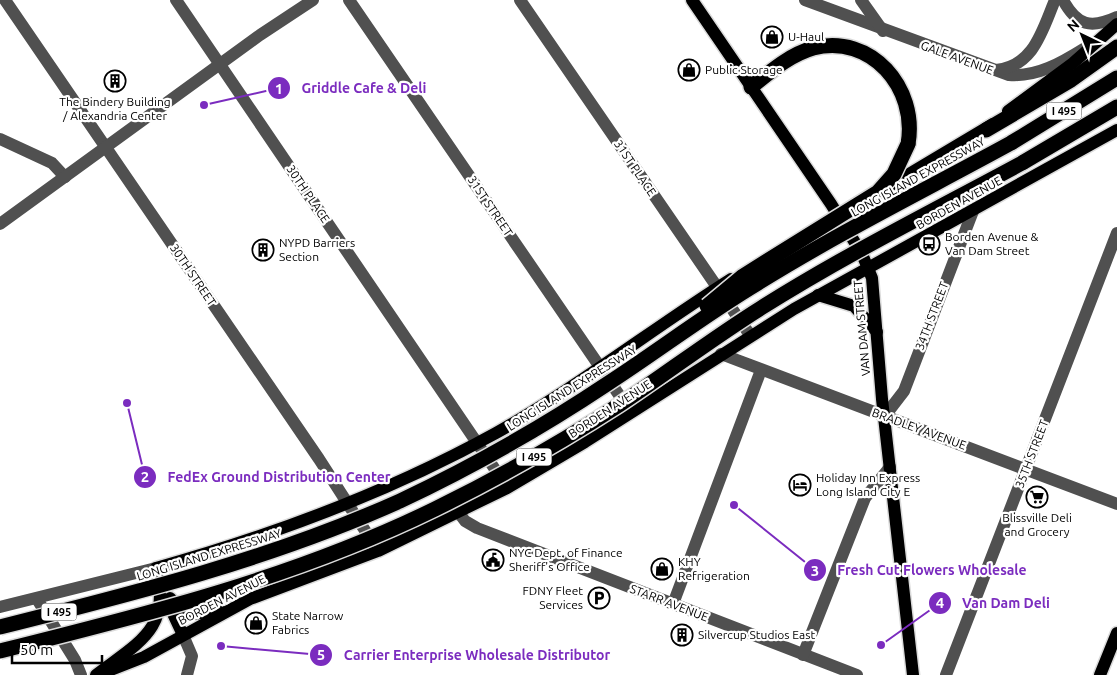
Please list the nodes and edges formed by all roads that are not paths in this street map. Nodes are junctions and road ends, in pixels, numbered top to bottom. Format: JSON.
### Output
{"nodes":[{"id":1,"x":5,"y":0,"type":"edge"},
{"id":2,"x":176,"y":0,"type":"edge"},
{"id":3,"x":313,"y":0,"type":"edge"},
{"id":4,"x":349,"y":0,"type":"edge"},
{"id":5,"x":520,"y":0,"type":"edge"},
{"id":6,"x":692,"y":0,"type":"edge"},
{"id":7,"x":805,"y":0,"type":"edge"},
{"id":8,"x":861,"y":0,"type":"edge"},
{"id":9,"x":1054,"y":0,"type":"edge"},
{"id":10,"x":1063,"y":0,"type":"edge"},
{"id":11,"x":1117,"y":17,"type":"edge"},
{"id":12,"x":1117,"y":24,"type":"edge"},
{"id":13,"x":883,"y":31,"type":"junction"},
{"id":14,"x":1107,"y":33,"type":"junction"},
{"id":15,"x":1117,"y":47,"type":"edge"},
{"id":16,"x":219,"y":65,"type":"junction"},
{"id":17,"x":994,"y":71,"type":"junction"},
{"id":18,"x":1117,"y":78,"type":"edge"},
{"id":19,"x":751,"y":87,"type":"junction"},
{"id":20,"x":1117,"y":107,"type":"edge"},
{"id":21,"x":986,"y":130,"type":"junction"},
{"id":22,"x":1117,"y":130,"type":"edge"},
{"id":23,"x":0,"y":139,"type":"edge"},
{"id":24,"x":106,"y":148,"type":"junction"},
{"id":25,"x":65,"y":177,"type":"junction"},
{"id":26,"x":973,"y":211,"type":"junction"},
{"id":27,"x":838,"y":215,"type":"junction"},
{"id":28,"x":0,"y":224,"type":"edge"},
{"id":29,"x":1117,"y":233,"type":"edge"},
{"id":30,"x":868,"y":267,"type":"junction"},
{"id":31,"x":717,"y":288,"type":"junction"},
{"id":32,"x":818,"y":295,"type":"junction"},
{"id":33,"x":878,"y":332,"type":"junction"},
{"id":34,"x":750,"y":335,"type":"junction"},
{"id":35,"x":721,"y":354,"type":"junction"},
{"id":36,"x":647,"y":358,"type":"junction"},
{"id":37,"x":601,"y":367,"type":"junction"},
{"id":38,"x":761,"y":370,"type":"junction"},
{"id":39,"x":631,"y":412,"type":"junction"},
{"id":40,"x":884,"y":417,"type":"junction"},
{"id":41,"x":477,"y":442,"type":"junction"},
{"id":42,"x":890,"y":467,"type":"junction"},
{"id":43,"x":1026,"y":470,"type":"junction"},
{"id":44,"x":507,"y":488,"type":"junction"},
{"id":45,"x":349,"y":503,"type":"junction"},
{"id":46,"x":1117,"y":504,"type":"edge"},
{"id":47,"x":459,"y":513,"type":"junction"},
{"id":48,"x":378,"y":551,"type":"junction"},
{"id":49,"x":156,"y":568,"type":"junction"},
{"id":50,"x":161,"y":589,"type":"junction"},
{"id":51,"x":38,"y":599,"type":"junction"},
{"id":52,"x":673,"y":604,"type":"junction"},
{"id":53,"x":0,"y":607,"type":"edge"},
{"id":54,"x":233,"y":608,"type":"junction"},
{"id":55,"x":0,"y":627,"type":"edge"},
{"id":56,"x":1117,"y":633,"type":"edge"},
{"id":57,"x":183,"y":635,"type":"junction"},
{"id":58,"x":0,"y":651,"type":"edge"},
{"id":59,"x":803,"y":655,"type":"junction"},
{"id":60,"x":81,"y":675,"type":"edge"},
{"id":61,"x":98,"y":675,"type":"edge"},
{"id":62,"x":188,"y":675,"type":"edge"},
{"id":63,"x":856,"y":675,"type":"edge"},
{"id":64,"x":913,"y":675,"type":"edge"},
{"id":65,"x":946,"y":675,"type":"edge"},
{"id":66,"x":1100,"y":675,"type":"edge"}],
"edges":[{"from":1,"to":24,"type":"street","name":"30TH STREET"},
{"from":2,"to":16,"type":"street","name":"30TH PLACE"},
{"from":3,"to":16,"type":"street"},
{"from":4,"to":37,"type":"street","name":"31ST STREET"},
{"from":5,"to":31,"type":"street","name":"31ST PLACE"},
{"from":6,"to":19,"type":"main road","name":"VAN DAM STREET"},
{"from":7,"to":13,"type":"street","name":"GALE AVENUE"},
{"from":8,"to":13,"type":"street"},
{"from":9,"to":17,"type":"street"},
{"from":10,"to":11,"type":"street"},
{"from":12,"to":14,"type":"main road"},
{"from":13,"to":17,"type":"street","name":"GALE AVENUE"},
{"from":14,"to":17,"type":"street","name":"GALE AVENUE"},
{"from":14,"to":21,"type":"main road"},
{"from":15,"to":21,"type":"highway"},
{"from":16,"to":24,"type":"street"},
{"from":16,"to":41,"type":"street","name":"30TH PLACE"},
{"from":18,"to":36,"type":"highway","name":"LONG ISLAND EXPRESSWAY","number":"I 495","bridge":true},
{"from":19,"to":27,"type":"main road","name":"VAN DAM STREET"},
{"from":19,"to":36,"type":"highway","bridge":true},
{"from":20,"to":58,"type":"highway","number":"I 495","bridge":true},
{"from":21,"to":27,"type":"main road"},
{"from":22,"to":26,"type":"main road","name":"BORDEN AVENUE"},
{"from":23,"to":25,"type":"street"},
{"from":24,"to":25,"type":"street"},
{"from":24,"to":45,"type":"street","name":"30TH STREET"},
{"from":25,"to":28,"type":"street"},
{"from":26,"to":30,"type":"main road","name":"BORDEN AVENUE"},
{"from":26,"to":40,"type":"street","name":"34TH STREET"},
{"from":27,"to":30,"type":"main road","name":"VAN DAM STREET"},
{"from":27,"to":31,"type":"main road"},
{"from":29,"to":43,"type":"street","name":"35TH STREET"},
{"from":30,"to":32,"type":"main road","name":"BORDEN AVENUE"},
{"from":30,"to":33,"type":"main road","name":"VAN DAM STREET"},
{"from":31,"to":34,"type":"street","name":"31ST PLACE"},
{"from":31,"to":37,"type":"main road"},
{"from":32,"to":33,"type":"main road"},
{"from":32,"to":34,"type":"main road","name":"BORDEN AVENUE"},
{"from":33,"to":40,"type":"main road","name":"VAN DAM STREET"},
{"from":34,"to":35,"type":"main road","name":"BORDEN AVENUE"},
{"from":35,"to":38,"type":"street","name":"BRADLEY AVENUE"},
{"from":35,"to":39,"type":"main road","name":"BORDEN AVENUE"},
{"from":36,"to":55,"type":"highway","name":"LONG ISLAND EXPRESSWAY","number":"I 495","bridge":true},
{"from":37,"to":39,"type":"street","name":"31ST STREET"},
{"from":37,"to":41,"type":"main road"},
{"from":38,"to":40,"type":"street","name":"BRADLEY AVENUE"},
{"from":38,"to":52,"type":"street"},
{"from":39,"to":44,"type":"main road","name":"BORDEN AVENUE"},
{"from":40,"to":42,"type":"main road","name":"VAN DAM STREET"},
{"from":40,"to":43,"type":"street","name":"BRADLEY AVENUE"},
{"from":41,"to":44,"type":"street","name":"30TH PLACE"},
{"from":41,"to":45,"type":"main road"},
{"from":42,"to":59,"type":"street"},
{"from":42,"to":64,"type":"main road","name":"VAN DAM STREET"},
{"from":43,"to":46,"type":"street","name":"BRADLEY AVENUE"},
{"from":43,"to":65,"type":"street","name":"35TH STREET"},
{"from":44,"to":47,"type":"main road","name":"BORDEN AVENUE"},
{"from":45,"to":48,"type":"street","name":"30TH STREET"},
{"from":45,"to":49,"type":"main road"},
{"from":47,"to":48,"type":"main road","name":"BORDEN AVENUE"},
{"from":47,"to":52,"type":"street","name":"STARR AVENUE"},
{"from":48,"to":54,"type":"main road","name":"BORDEN AVENUE"},
{"from":49,"to":50,"type":"main road","name":"BORDEN AVENUE"},
{"from":49,"to":51,"type":"street"},
{"from":50,"to":54,"type":"main road"},
{"from":50,"to":57,"type":"main road"},
{"from":50,"to":61,"type":"main road","name":"BORDEN AVENUE"},
{"from":51,"to":53,"type":"street"},
{"from":51,"to":60,"type":"street"},
{"from":52,"to":59,"type":"street","name":"STARR AVENUE"},
{"from":54,"to":57,"type":"main road","name":"BORDEN AVENUE"},
{"from":56,"to":66,"type":"main road"},
{"from":57,"to":61,"type":"main road","name":"BORDEN AVENUE"},
{"from":57,"to":62,"type":"street"},
{"from":59,"to":63,"type":"street","name":"STARR AVENUE"}]}
